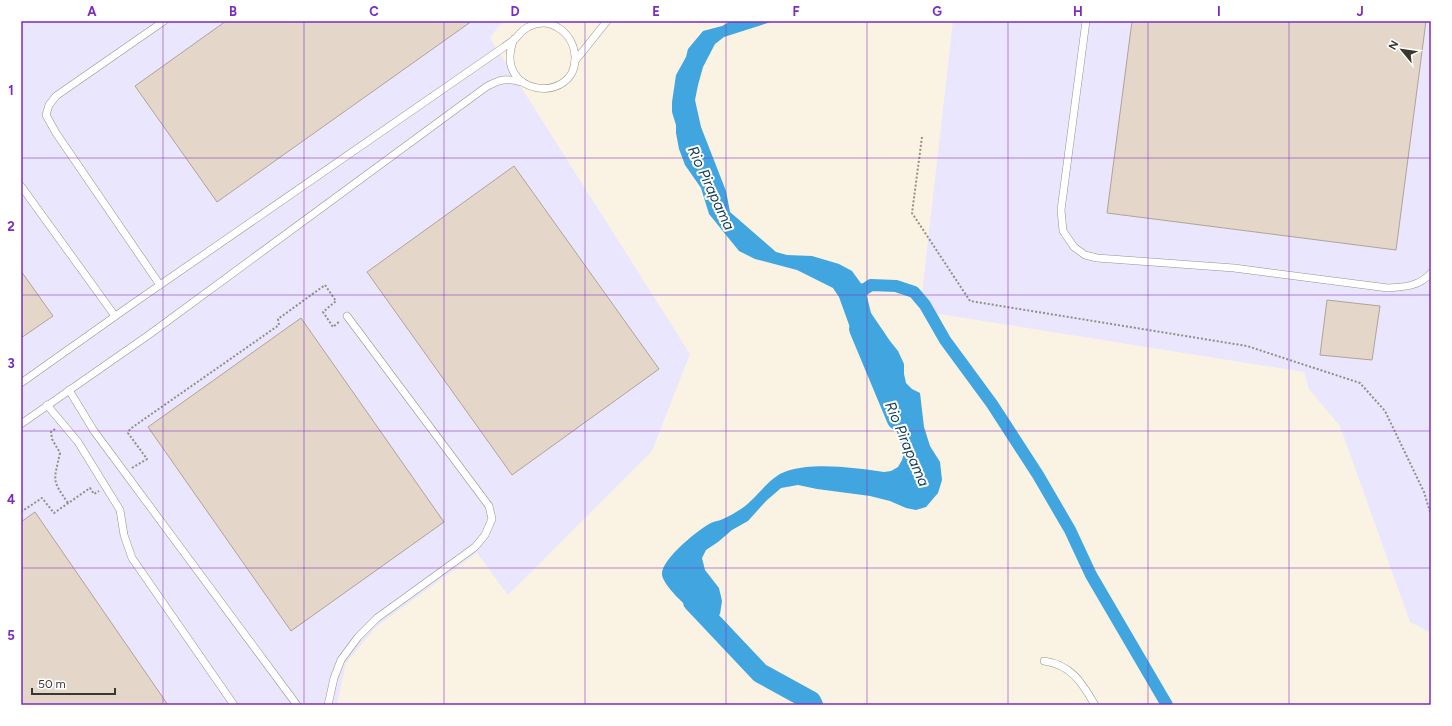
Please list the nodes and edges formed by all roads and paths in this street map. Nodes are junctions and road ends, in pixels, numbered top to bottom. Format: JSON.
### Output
{"nodes":[{"id":1,"x":164,"y":21,"type":"edge"},
{"id":2,"x":607,"y":21,"type":"edge"},
{"id":3,"x":1086,"y":21,"type":"edge"},
{"id":4,"x":550,"y":22,"type":"edge"},
{"id":5,"x":514,"y":39,"type":"junction"},
{"id":6,"x":575,"y":61,"type":"junction"},
{"id":7,"x":522,"y":82,"type":"junction"},
{"id":8,"x":922,"y":137,"type":"dead end"},
{"id":9,"x":21,"y":186,"type":"edge"},
{"id":10,"x":1431,"y":273,"type":"edge"},
{"id":11,"x":160,"y":285,"type":"junction"},
{"id":12,"x":115,"y":316,"type":"junction"},
{"id":13,"x":347,"y":316,"type":"joint"},
{"id":14,"x":21,"y":383,"type":"edge"},
{"id":15,"x":69,"y":390,"type":"junction"},
{"id":16,"x":47,"y":405,"type":"junction"},
{"id":17,"x":62,"y":422,"type":"junction"},
{"id":18,"x":21,"y":424,"type":"edge"},
{"id":19,"x":125,"y":473,"type":"junction"},
{"id":20,"x":105,"y":486,"type":"junction"},
{"id":21,"x":68,"y":503,"type":"junction"},
{"id":22,"x":21,"y":512,"type":"edge"},
{"id":23,"x":1431,"y":515,"type":"edge"},
{"id":24,"x":1044,"y":661,"type":"dead end"},
{"id":25,"x":234,"y":705,"type":"edge"},
{"id":26,"x":297,"y":705,"type":"edge"},
{"id":27,"x":328,"y":705,"type":"edge"},
{"id":28,"x":1095,"y":705,"type":"edge"}],
"edges":[{"from":1,"to":11,"type":"lane"},
{"from":2,"to":6,"type":"lane"},
{"from":3,"to":10,"type":"lane"},
{"from":4,"to":5,"type":"lane"},
{"from":4,"to":6,"type":"lane"},
{"from":5,"to":7,"type":"lane"},
{"from":5,"to":11,"type":"lane"},
{"from":6,"to":7,"type":"lane"},
{"from":7,"to":15,"type":"lane"},
{"from":8,"to":23,"type":"path"},
{"from":9,"to":12,"type":"lane"},
{"from":11,"to":12,"type":"lane"},
{"from":12,"to":14,"type":"lane"},
{"from":13,"to":19,"type":"path"},
{"from":13,"to":27,"type":"lane"},
{"from":15,"to":16,"type":"lane"},
{"from":15,"to":19,"type":"lane"},
{"from":16,"to":17,"type":"lane"},
{"from":16,"to":18,"type":"lane"},
{"from":17,"to":20,"type":"lane"},
{"from":17,"to":21,"type":"path"},
{"from":19,"to":26,"type":"lane"},
{"from":20,"to":21,"type":"path"},
{"from":20,"to":25,"type":"lane"},
{"from":21,"to":22,"type":"path"},
{"from":24,"to":28,"type":"lane"}]}
